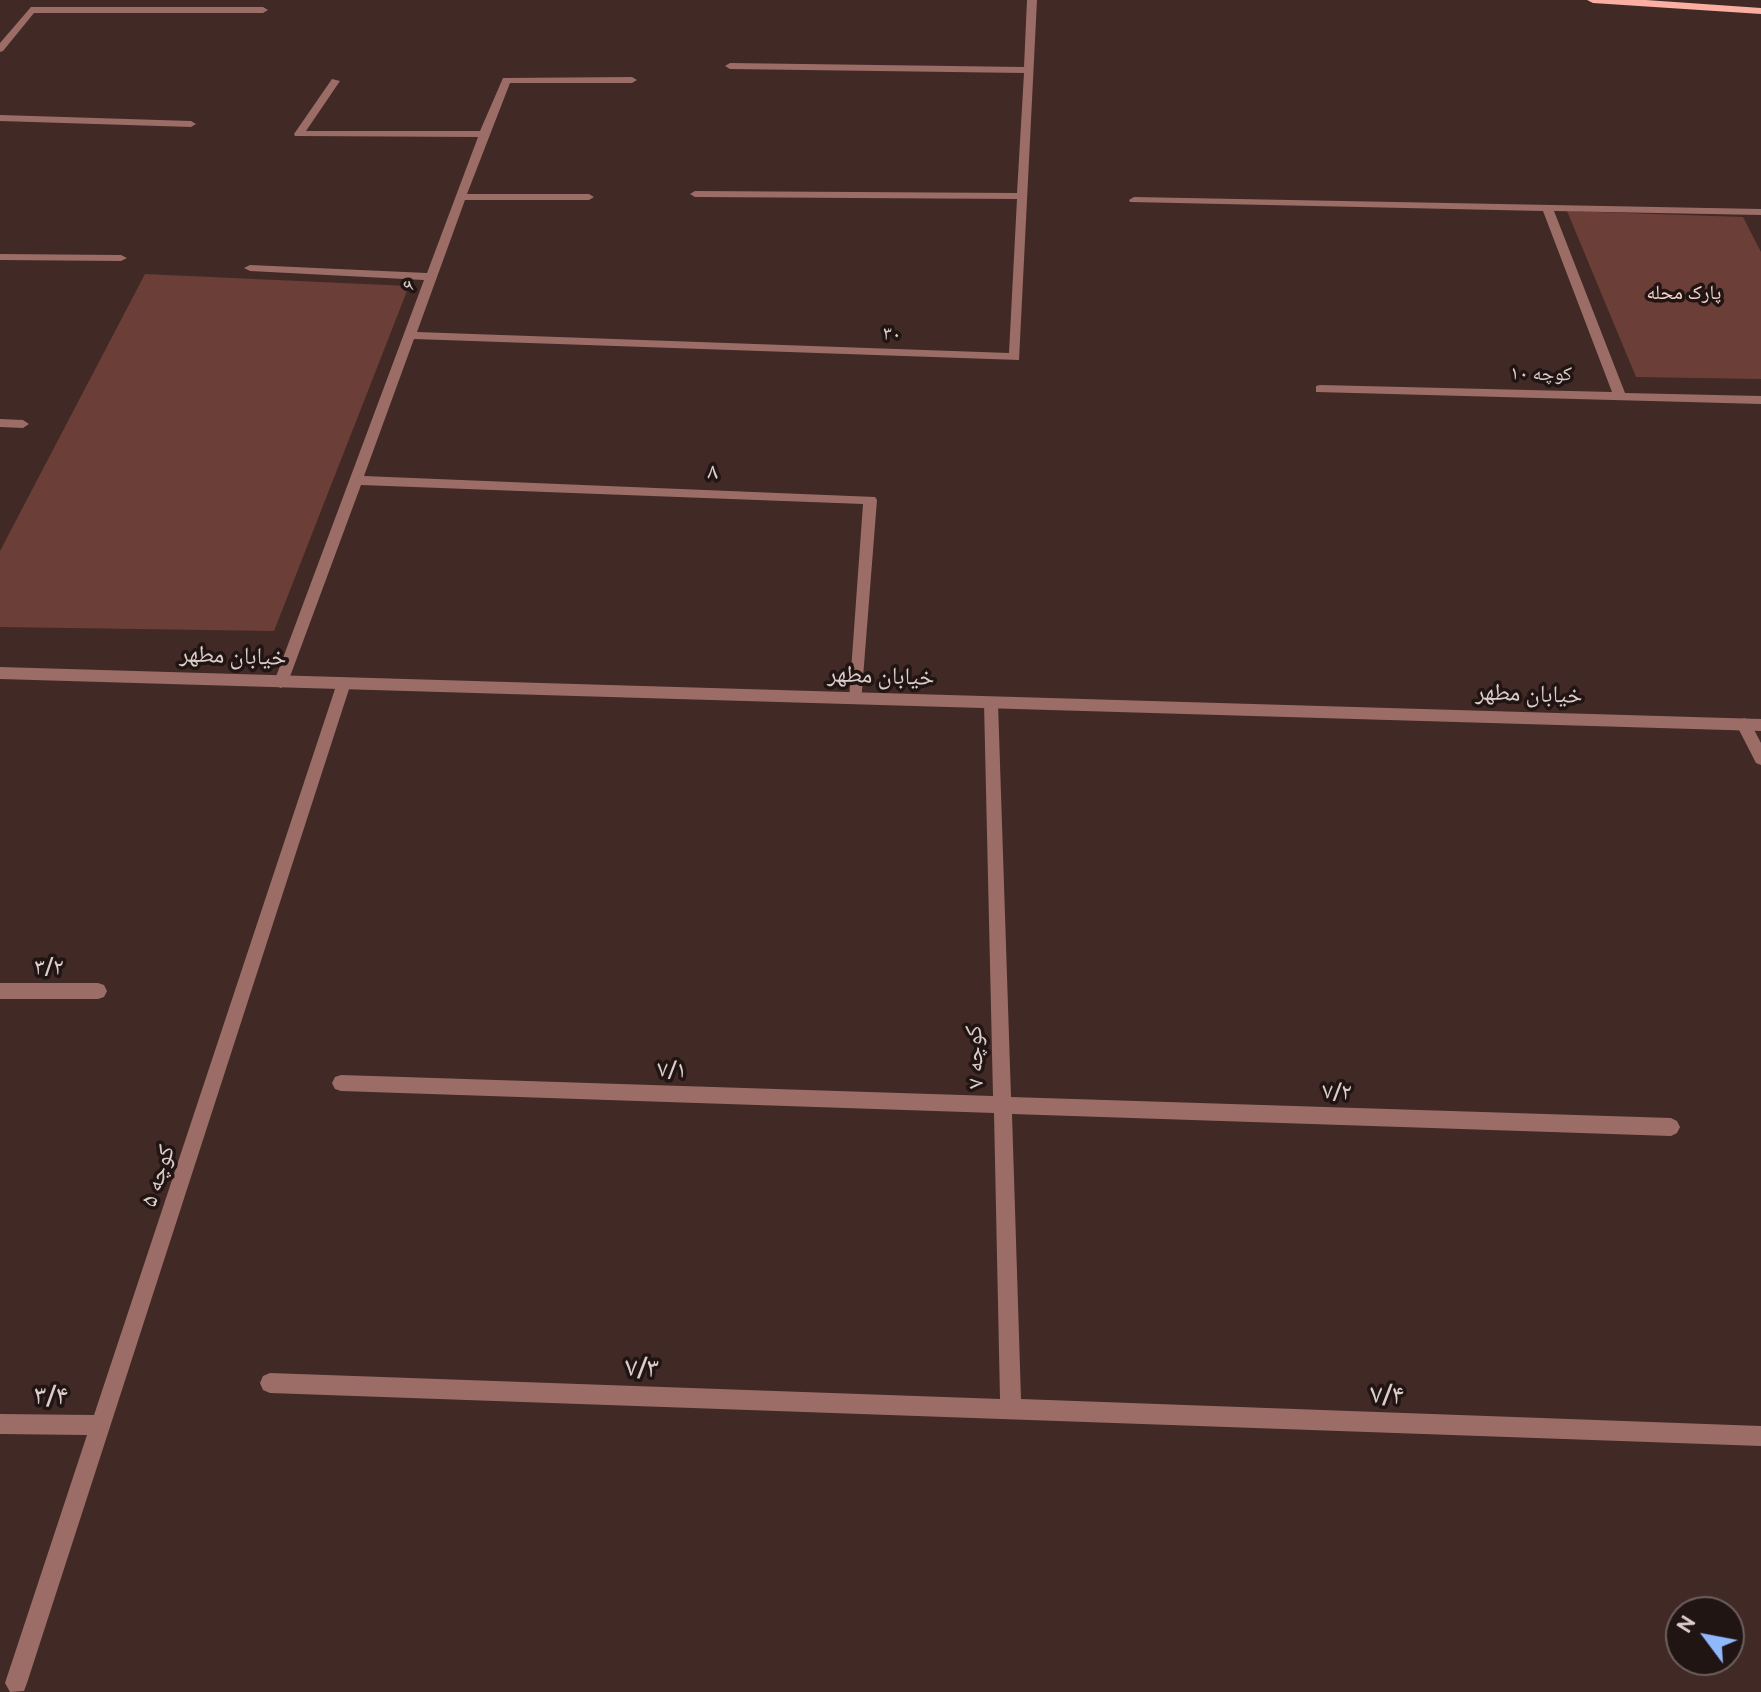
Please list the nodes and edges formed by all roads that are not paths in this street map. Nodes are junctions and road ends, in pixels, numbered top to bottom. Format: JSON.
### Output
{"nodes":[{"id":1,"x":1032,"y":0,"type":"edge"},
{"id":2,"x":1593,"y":0,"type":"edge"},
{"id":3,"x":263,"y":10,"type":"dead end"},
{"id":4,"x":1761,"y":11,"type":"edge"},
{"id":5,"x":0,"y":49,"type":"edge"},
{"id":6,"x":730,"y":66,"type":"dead end"},
{"id":7,"x":1029,"y":70,"type":"junction"},
{"id":8,"x":632,"y":80,"type":"dead end"},
{"id":9,"x":335,"y":81,"type":"dead end"},
{"id":10,"x":0,"y":118,"type":"edge"},
{"id":11,"x":191,"y":124,"type":"dead end"},
{"id":12,"x":484,"y":134,"type":"junction"},
{"id":13,"x":695,"y":194,"type":"dead end"},
{"id":14,"x":1023,"y":196,"type":"junction"},
{"id":15,"x":461,"y":197,"type":"junction"},
{"id":16,"x":589,"y":197,"type":"dead end"},
{"id":17,"x":1134,"y":200,"type":"dead end"},
{"id":18,"x":1547,"y":208,"type":"junction"},
{"id":19,"x":1761,"y":212,"type":"edge"},
{"id":20,"x":0,"y":257,"type":"edge"},
{"id":21,"x":121,"y":258,"type":"dead end"},
{"id":22,"x":250,"y":268,"type":"dead end"},
{"id":23,"x":431,"y":277,"type":"junction"},
{"id":24,"x":409,"y":335,"type":"junction"},
{"id":25,"x":1320,"y":389,"type":"dead end"},
{"id":26,"x":1620,"y":396,"type":"junction"},
{"id":27,"x":1761,"y":400,"type":"edge"},
{"id":28,"x":0,"y":423,"type":"edge"},
{"id":29,"x":23,"y":424,"type":"dead end"},
{"id":30,"x":356,"y":480,"type":"junction"},
{"id":31,"x":0,"y":673,"type":"edge"},
{"id":32,"x":281,"y":682,"type":"junction"},
{"id":33,"x":344,"y":683,"type":"junction"},
{"id":34,"x":856,"y":699,"type":"junction"},
{"id":35,"x":991,"y":703,"type":"junction"},
{"id":36,"x":1744,"y":724,"type":"junction"},
{"id":37,"x":1761,"y":725,"type":"edge"},
{"id":38,"x":1761,"y":759,"type":"edge"},
{"id":39,"x":0,"y":991,"type":"edge"},
{"id":40,"x":98,"y":991,"type":"dead end"},
{"id":41,"x":341,"y":1083,"type":"dead end"},
{"id":42,"x":1002,"y":1105,"type":"junction"},
{"id":43,"x":1671,"y":1127,"type":"dead end"},
{"id":44,"x":270,"y":1383,"type":"dead end"},
{"id":45,"x":1011,"y":1409,"type":"junction"},
{"id":46,"x":0,"y":1424,"type":"edge"},
{"id":47,"x":101,"y":1425,"type":"junction"},
{"id":48,"x":1761,"y":1436,"type":"edge"},
{"id":49,"x":16,"y":1683,"type":"dead end"}],
"edges":[{"from":1,"to":7,"type":"street","name":"۳۰"},
{"from":2,"to":4,"type":"main road"},
{"from":3,"to":5,"type":"street"},
{"from":6,"to":7,"type":"street"},
{"from":7,"to":14,"type":"street","name":"۳۰"},
{"from":8,"to":12,"type":"street","name":"۶"},
{"from":9,"to":12,"type":"street"},
{"from":10,"to":11,"type":"street"},
{"from":12,"to":15,"type":"street","name":"۶"},
{"from":13,"to":14,"type":"street"},
{"from":14,"to":24,"type":"street","name":"۳۰"},
{"from":15,"to":16,"type":"street"},
{"from":15,"to":23,"type":"street","name":"۶"},
{"from":17,"to":18,"type":"street"},
{"from":18,"to":19,"type":"street"},
{"from":18,"to":26,"type":"street"},
{"from":20,"to":21,"type":"street"},
{"from":22,"to":23,"type":"street"},
{"from":23,"to":24,"type":"street","name":"۶"},
{"from":24,"to":30,"type":"street","name":"۶"},
{"from":25,"to":26,"type":"street","name":"کوچه ۱۰"},
{"from":26,"to":27,"type":"street","name":"کوچه ۱۰"},
{"from":28,"to":29,"type":"street"},
{"from":30,"to":32,"type":"street","name":"۶"},
{"from":30,"to":34,"type":"street","name":"۸"},
{"from":31,"to":32,"type":"street","name":"خیابان مطهر"},
{"from":32,"to":33,"type":"street","name":"خیابان مطهر"},
{"from":33,"to":34,"type":"street","name":"خیابان مطهر"},
{"from":33,"to":47,"type":"street","name":"کوچه ۵"},
{"from":34,"to":35,"type":"street","name":"خیابان مطهر"},
{"from":35,"to":36,"type":"street","name":"خیابان مطهر"},
{"from":35,"to":42,"type":"street","name":"کوچه ۷"},
{"from":36,"to":37,"type":"street","name":"خیابان مطهر"},
{"from":36,"to":38,"type":"street"},
{"from":39,"to":40,"type":"street","name":"۳/۲"},
{"from":41,"to":42,"type":"street","name":"۷/۱"},
{"from":42,"to":43,"type":"street","name":"۷/۲"},
{"from":42,"to":45,"type":"street","name":"کوچه ۷"},
{"from":44,"to":45,"type":"street","name":"۷/۳"},
{"from":45,"to":48,"type":"street","name":"۷/۴"},
{"from":46,"to":47,"type":"street","name":"۳/۴"},
{"from":47,"to":49,"type":"street","name":"کوچه ۵"}]}
